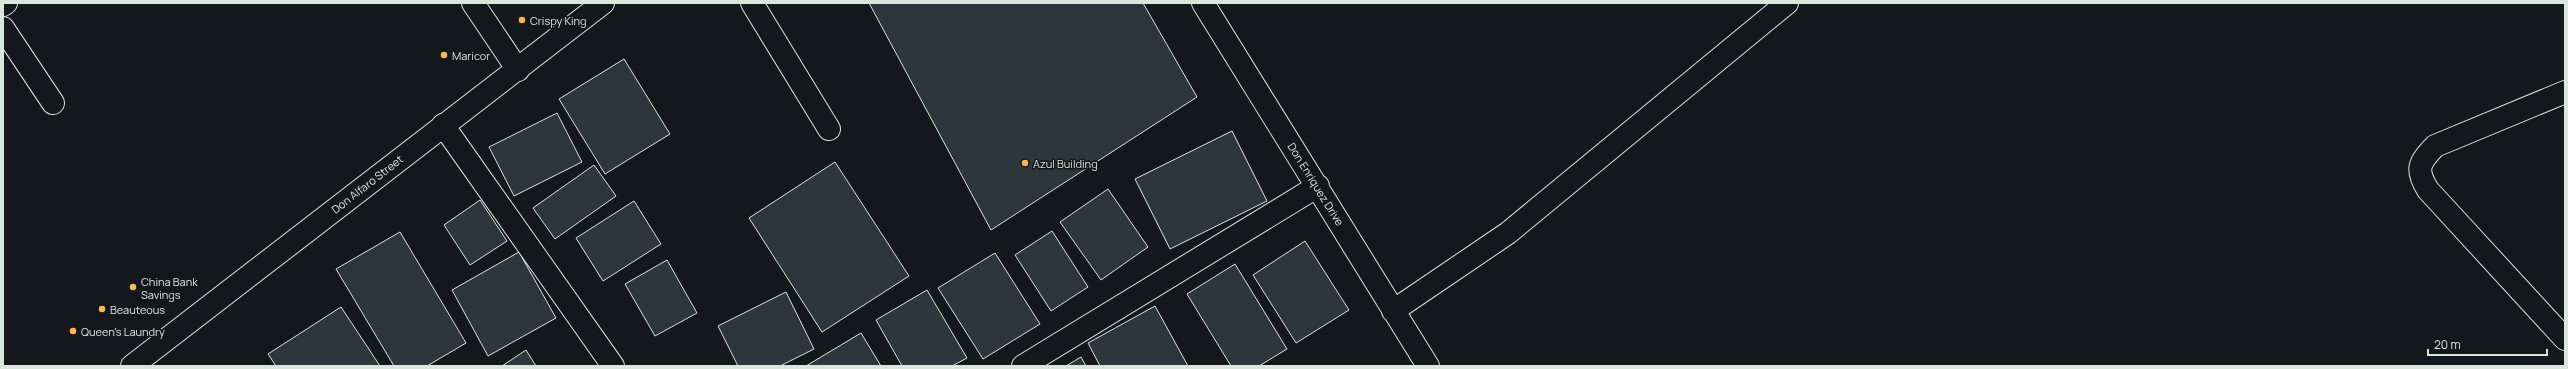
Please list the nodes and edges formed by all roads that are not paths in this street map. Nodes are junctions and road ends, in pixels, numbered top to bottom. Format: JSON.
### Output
{"nodes":[{"id":1,"x":6,"y":3,"type":"edge"},
{"id":2,"x":473,"y":3,"type":"edge"},
{"id":3,"x":603,"y":3,"type":"edge"},
{"id":4,"x":752,"y":3,"type":"edge"},
{"id":5,"x":1203,"y":3,"type":"edge"},
{"id":6,"x":1787,"y":3,"type":"edge"},
{"id":7,"x":3,"y":5,"type":"edge"},
{"id":8,"x":3,"y":28,"type":"edge"},
{"id":9,"x":518,"y":70,"type":"junction"},
{"id":10,"x":2565,"y":92,"type":"edge"},
{"id":11,"x":53,"y":103,"type":"dead end"},
{"id":12,"x":443,"y":125,"type":"junction"},
{"id":13,"x":829,"y":129,"type":"dead end"},
{"id":14,"x":1318,"y":186,"type":"junction"},
{"id":15,"x":1393,"y":311,"type":"junction"},
{"id":16,"x":2565,"y":339,"type":"edge"},
{"id":17,"x":132,"y":366,"type":"edge"},
{"id":18,"x":613,"y":366,"type":"edge"},
{"id":19,"x":1023,"y":366,"type":"edge"},
{"id":20,"x":1428,"y":366,"type":"edge"}],
"edges":[{"from":1,"to":7,"type":"street"},
{"from":2,"to":9,"type":"street"},
{"from":3,"to":9,"type":"street","name":"Don Alfaro Street"},
{"from":4,"to":13,"type":"street"},
{"from":5,"to":14,"type":"street","name":"Don Enriquez Drive"},
{"from":6,"to":15,"type":"street"},
{"from":8,"to":11,"type":"street"},
{"from":9,"to":12,"type":"street","name":"Don Alfaro Street"},
{"from":10,"to":16,"type":"street"},
{"from":12,"to":17,"type":"street","name":"Don Alfaro Street"},
{"from":12,"to":18,"type":"street"},
{"from":14,"to":15,"type":"street","name":"Don Enriquez Drive"},
{"from":14,"to":19,"type":"street"},
{"from":15,"to":20,"type":"street","name":"Don Enriquez Drive"}]}
